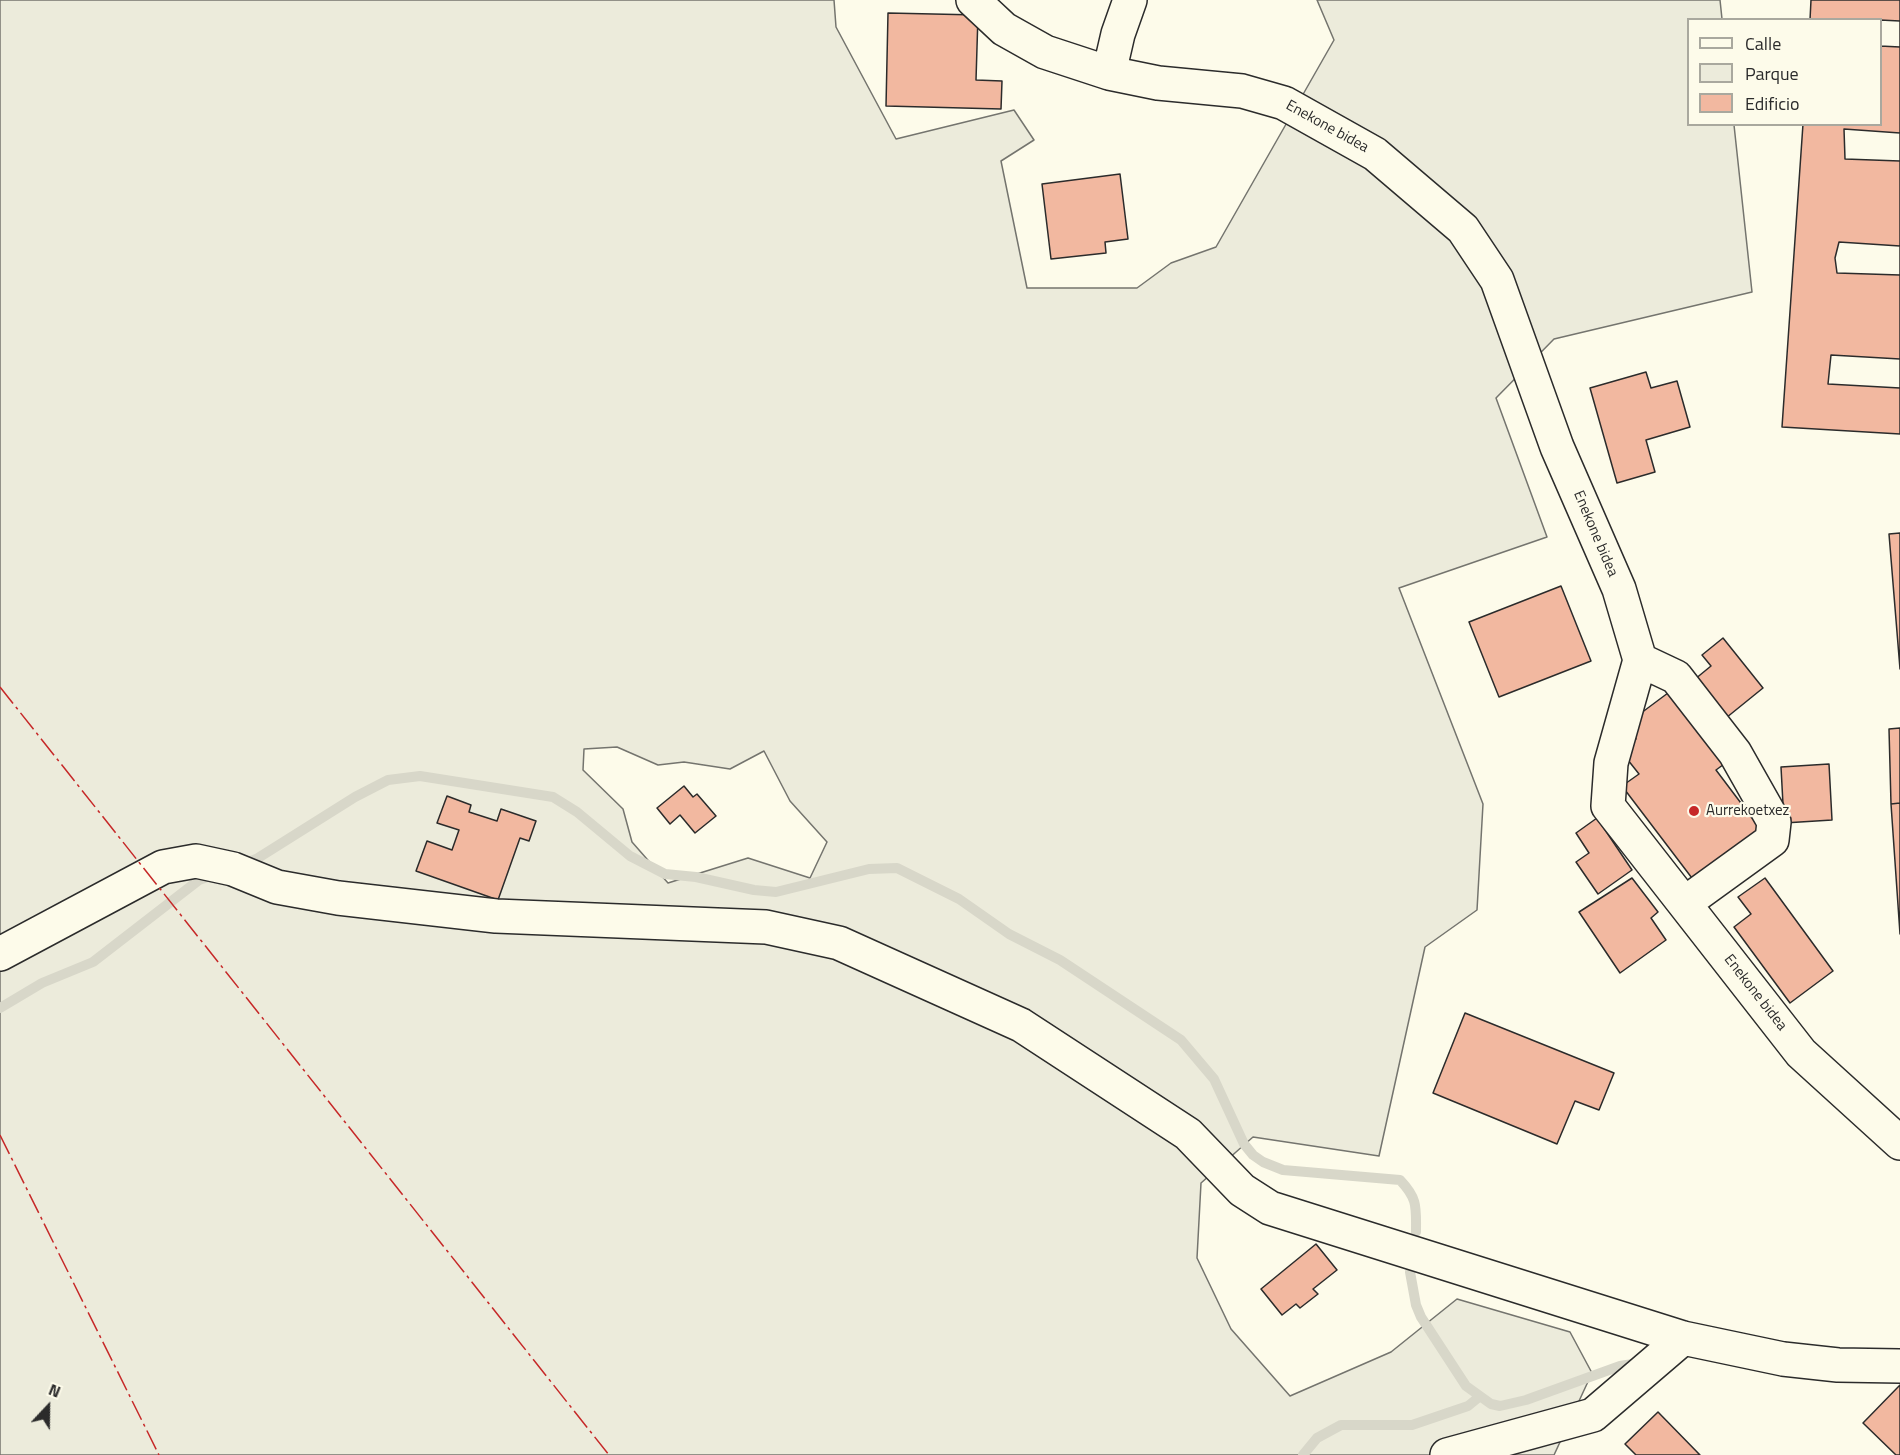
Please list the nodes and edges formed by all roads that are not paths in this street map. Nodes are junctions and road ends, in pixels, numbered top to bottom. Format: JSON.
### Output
{"nodes":[{"id":1,"x":973,"y":0,"type":"edge"},
{"id":2,"x":1130,"y":0,"type":"edge"},
{"id":3,"x":1109,"y":73,"type":"junction"},
{"id":4,"x":1640,"y":660,"type":"junction"},
{"id":5,"x":1685,"y":903,"type":"junction"},
{"id":6,"x":0,"y":954,"type":"edge"},
{"id":7,"x":1900,"y":1143,"type":"edge"},
{"id":8,"x":1683,"y":1338,"type":"junction"},
{"id":9,"x":1900,"y":1366,"type":"edge"},
{"id":10,"x":1447,"y":1455,"type":"edge"}],
"edges":[{"from":1,"to":3,"type":"street","name":"Enekone bidea"},
{"from":2,"to":3,"type":"street"},
{"from":3,"to":4,"type":"street","name":"Enekone bidea"},
{"from":4,"to":5,"type":"street","name":"Enekone bidea"},
{"from":4,"to":5,"type":"street"},
{"from":5,"to":7,"type":"street","name":"Enekone bidea"},
{"from":6,"to":8,"type":"street"},
{"from":8,"to":9,"type":"street"},
{"from":8,"to":10,"type":"street"}]}
